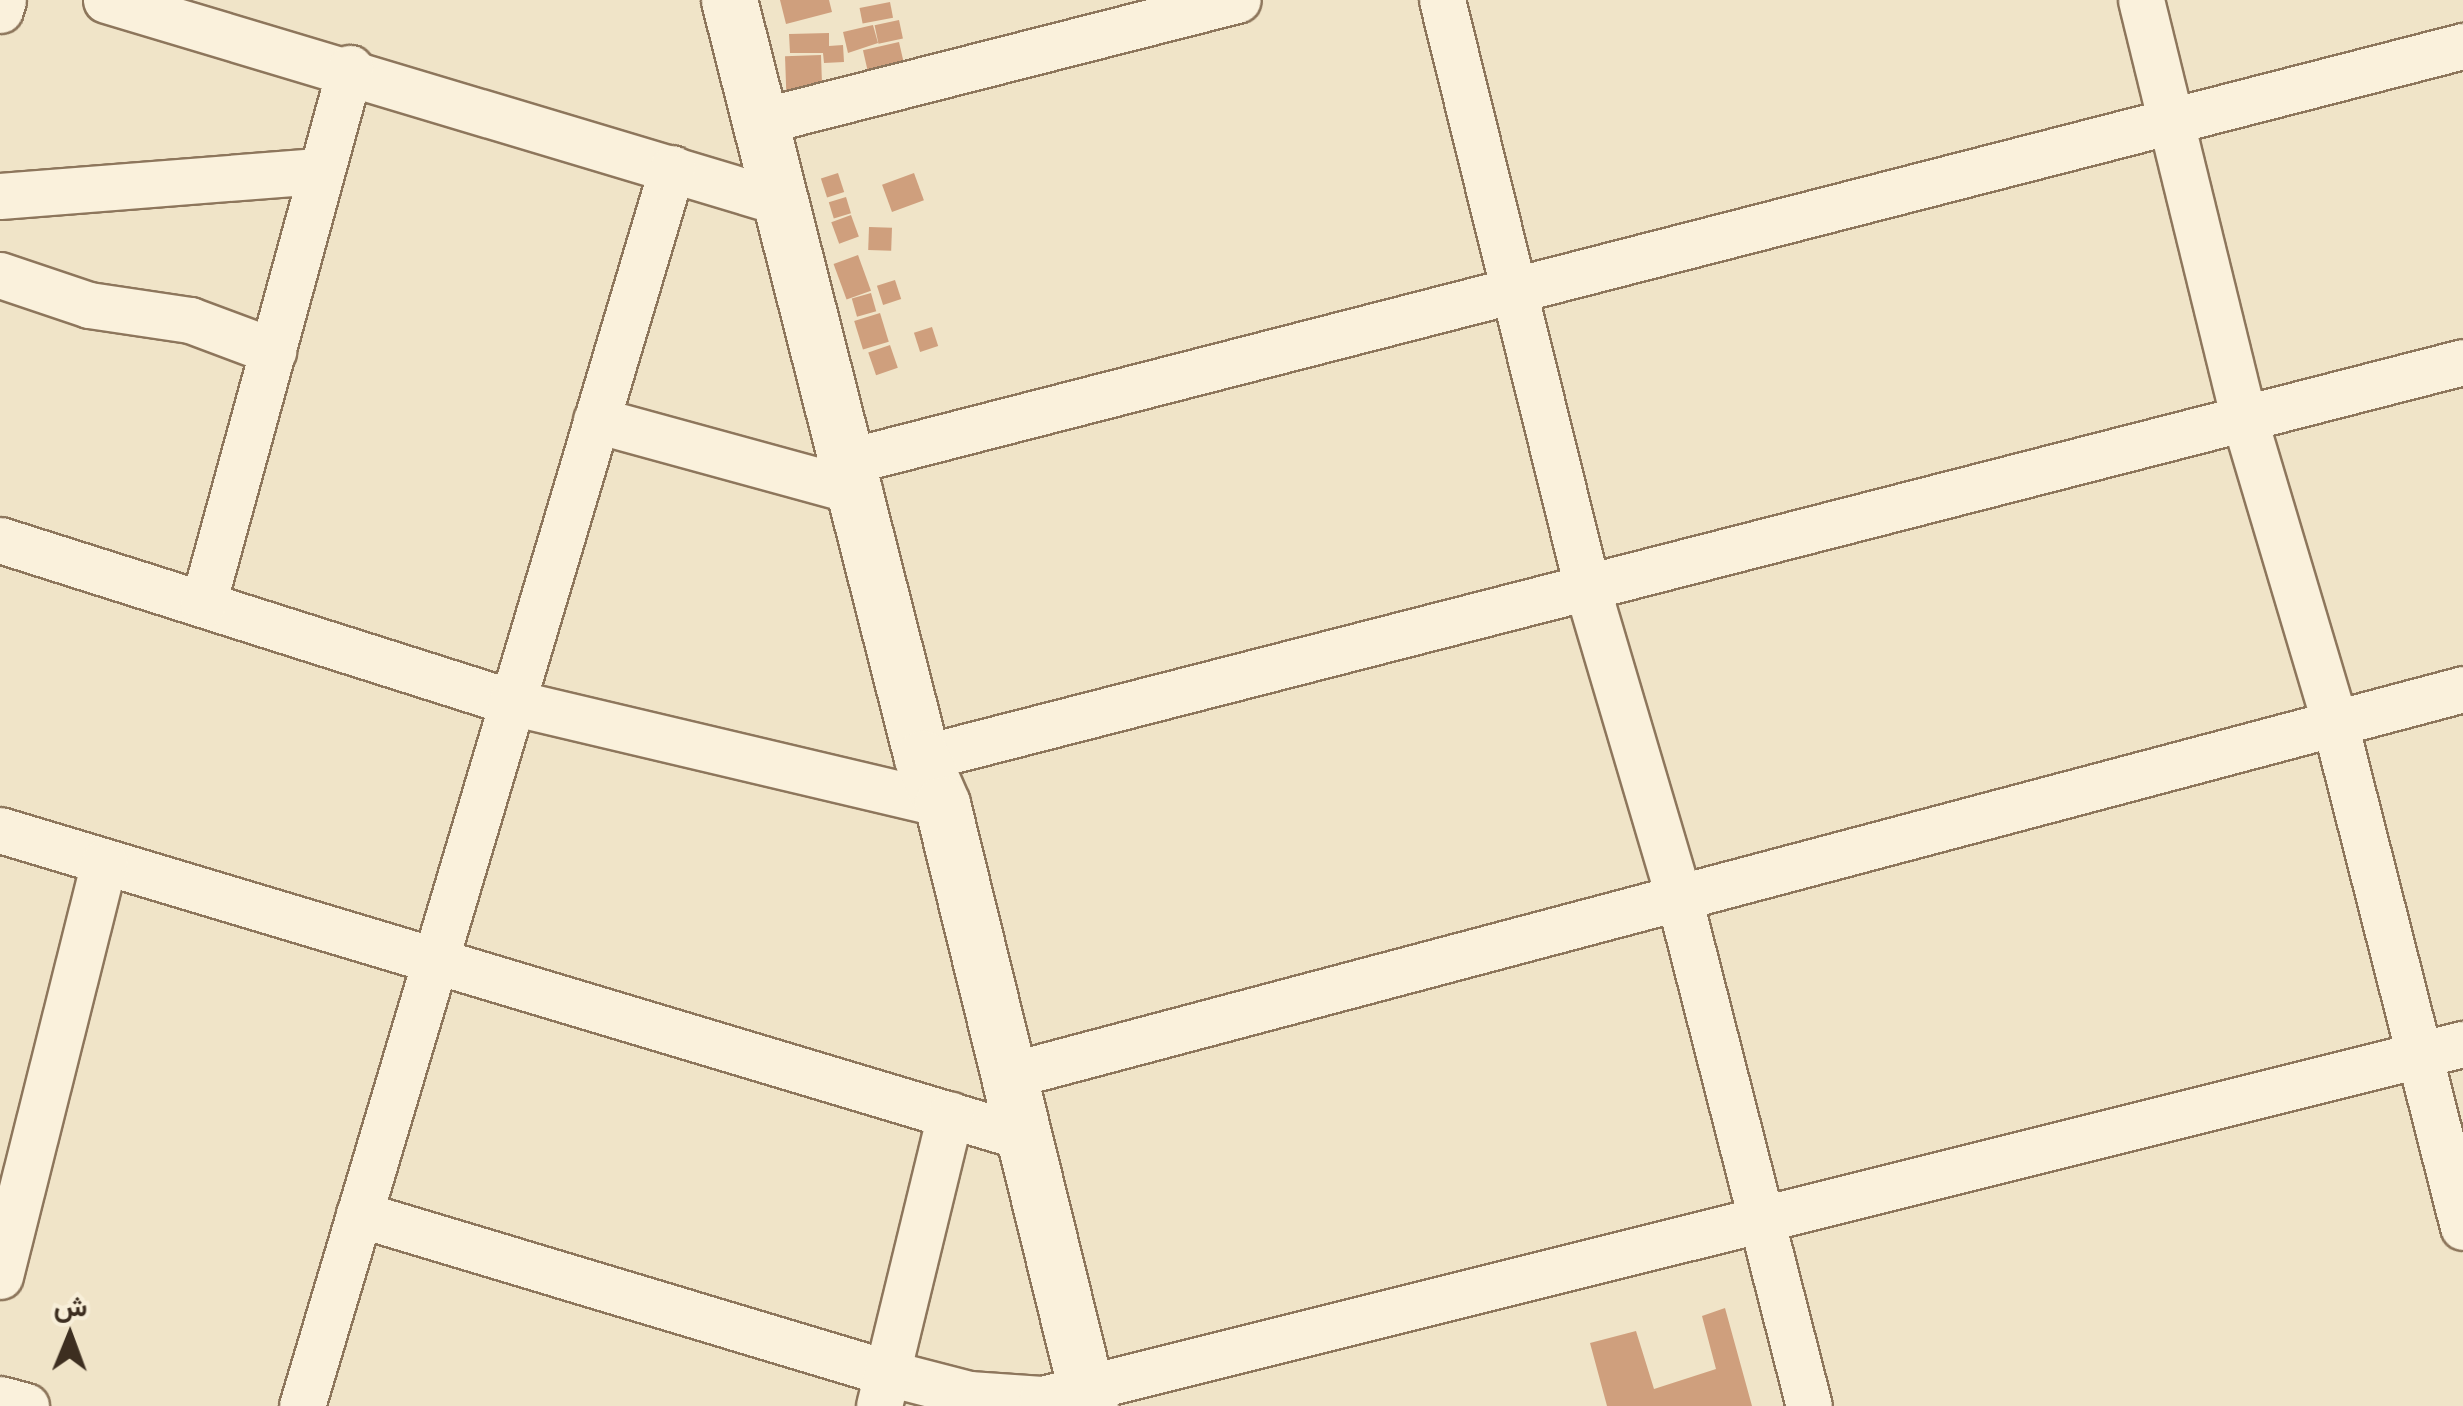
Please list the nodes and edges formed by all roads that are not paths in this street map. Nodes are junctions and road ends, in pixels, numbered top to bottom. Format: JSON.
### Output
{"nodes":[{"id":1,"x":3,"y":0,"type":"edge"},
{"id":2,"x":106,"y":0,"type":"edge"},
{"id":3,"x":729,"y":0,"type":"edge"},
{"id":4,"x":1238,"y":0,"type":"edge"},
{"id":5,"x":1442,"y":0,"type":"edge"},
{"id":6,"x":2142,"y":0,"type":"edge"},
{"id":7,"x":0,"y":10,"type":"edge"},
{"id":8,"x":2463,"y":46,"type":"edge"},
{"id":9,"x":350,"y":68,"type":"junction"},
{"id":10,"x":758,"y":122,"type":"junction"},
{"id":11,"x":2174,"y":124,"type":"junction"},
{"id":12,"x":672,"y":168,"type":"junction"},
{"id":13,"x":321,"y":172,"type":"junction"},
{"id":14,"x":0,"y":196,"type":"edge"},
{"id":15,"x":777,"y":201,"type":"junction"},
{"id":16,"x":0,"y":274,"type":"edge"},
{"id":17,"x":1514,"y":292,"type":"junction"},
{"id":18,"x":274,"y":351,"type":"junction"},
{"id":19,"x":2463,"y":362,"type":"edge"},
{"id":20,"x":2244,"y":418,"type":"junction"},
{"id":21,"x":596,"y":420,"type":"junction"},
{"id":22,"x":854,"y":477,"type":"junction"},
{"id":23,"x":0,"y":540,"type":"edge"},
{"id":24,"x":1588,"y":591,"type":"junction"},
{"id":25,"x":203,"y":604,"type":"junction"},
{"id":26,"x":2463,"y":690,"type":"edge"},
{"id":27,"x":511,"y":702,"type":"junction"},
{"id":28,"x":2335,"y":724,"type":"junction"},
{"id":29,"x":932,"y":781,"type":"junction"},
{"id":30,"x":0,"y":830,"type":"edge"},
{"id":31,"x":104,"y":862,"type":"junction"},
{"id":32,"x":1679,"y":898,"type":"junction"},
{"id":33,"x":435,"y":958,"type":"junction"},
{"id":34,"x":2463,"y":1044,"type":"edge"},
{"id":35,"x":2417,"y":1056,"type":"junction"},
{"id":36,"x":1007,"y":1076,"type":"junction"},
{"id":37,"x":950,"y":1115,"type":"junction"},
{"id":38,"x":19,"y":1127,"type":"edge"},
{"id":39,"x":1023,"y":1137,"type":"junction"},
{"id":40,"x":359,"y":1214,"type":"junction"},
{"id":41,"x":1760,"y":1216,"type":"junction"},
{"id":42,"x":2463,"y":1227,"type":"edge"},
{"id":43,"x":0,"y":1276,"type":"edge"},
{"id":44,"x":883,"y":1389,"type":"edge"},
{"id":45,"x":0,"y":1398,"type":"edge"},
{"id":46,"x":1088,"y":1399,"type":"edge"},
{"id":47,"x":26,"y":1406,"type":"edge"},
{"id":48,"x":302,"y":1406,"type":"edge"},
{"id":49,"x":1809,"y":1406,"type":"edge"}],
"edges":[{"from":1,"to":7,"type":"street"},
{"from":2,"to":9,"type":"street"},
{"from":3,"to":10,"type":"street"},
{"from":4,"to":10,"type":"street"},
{"from":5,"to":17,"type":"street"},
{"from":6,"to":11,"type":"street"},
{"from":8,"to":11,"type":"street"},
{"from":9,"to":12,"type":"street"},
{"from":9,"to":13,"type":"street"},
{"from":10,"to":15,"type":"street"},
{"from":11,"to":17,"type":"street"},
{"from":11,"to":20,"type":"street"},
{"from":12,"to":15,"type":"street"},
{"from":12,"to":21,"type":"street"},
{"from":13,"to":14,"type":"street"},
{"from":13,"to":18,"type":"street"},
{"from":15,"to":22,"type":"street"},
{"from":16,"to":18,"type":"street"},
{"from":17,"to":22,"type":"street"},
{"from":17,"to":24,"type":"street"},
{"from":18,"to":25,"type":"street"},
{"from":19,"to":20,"type":"street"},
{"from":20,"to":24,"type":"street"},
{"from":20,"to":28,"type":"street"},
{"from":21,"to":22,"type":"street"},
{"from":21,"to":27,"type":"street"},
{"from":22,"to":29,"type":"street"},
{"from":23,"to":25,"type":"street"},
{"from":24,"to":29,"type":"street"},
{"from":24,"to":32,"type":"street"},
{"from":25,"to":27,"type":"street"},
{"from":26,"to":28,"type":"street"},
{"from":27,"to":29,"type":"street"},
{"from":27,"to":33,"type":"street"},
{"from":28,"to":32,"type":"street"},
{"from":28,"to":35,"type":"street"},
{"from":29,"to":36,"type":"street"},
{"from":30,"to":31,"type":"street"},
{"from":31,"to":33,"type":"street"},
{"from":31,"to":38,"type":"street"},
{"from":32,"to":36,"type":"street"},
{"from":32,"to":41,"type":"street"},
{"from":33,"to":37,"type":"street"},
{"from":33,"to":40,"type":"street"},
{"from":34,"to":35,"type":"street"},
{"from":35,"to":41,"type":"street"},
{"from":35,"to":42,"type":"street"},
{"from":36,"to":39,"type":"street"},
{"from":37,"to":39,"type":"street"},
{"from":37,"to":44,"type":"street"},
{"from":38,"to":43,"type":"street"},
{"from":39,"to":46,"type":"street"},
{"from":40,"to":44,"type":"street"},
{"from":40,"to":48,"type":"street"},
{"from":41,"to":46,"type":"street"},
{"from":41,"to":49,"type":"street"},
{"from":44,"to":46,"type":"street"},
{"from":45,"to":47,"type":"street"}]}
